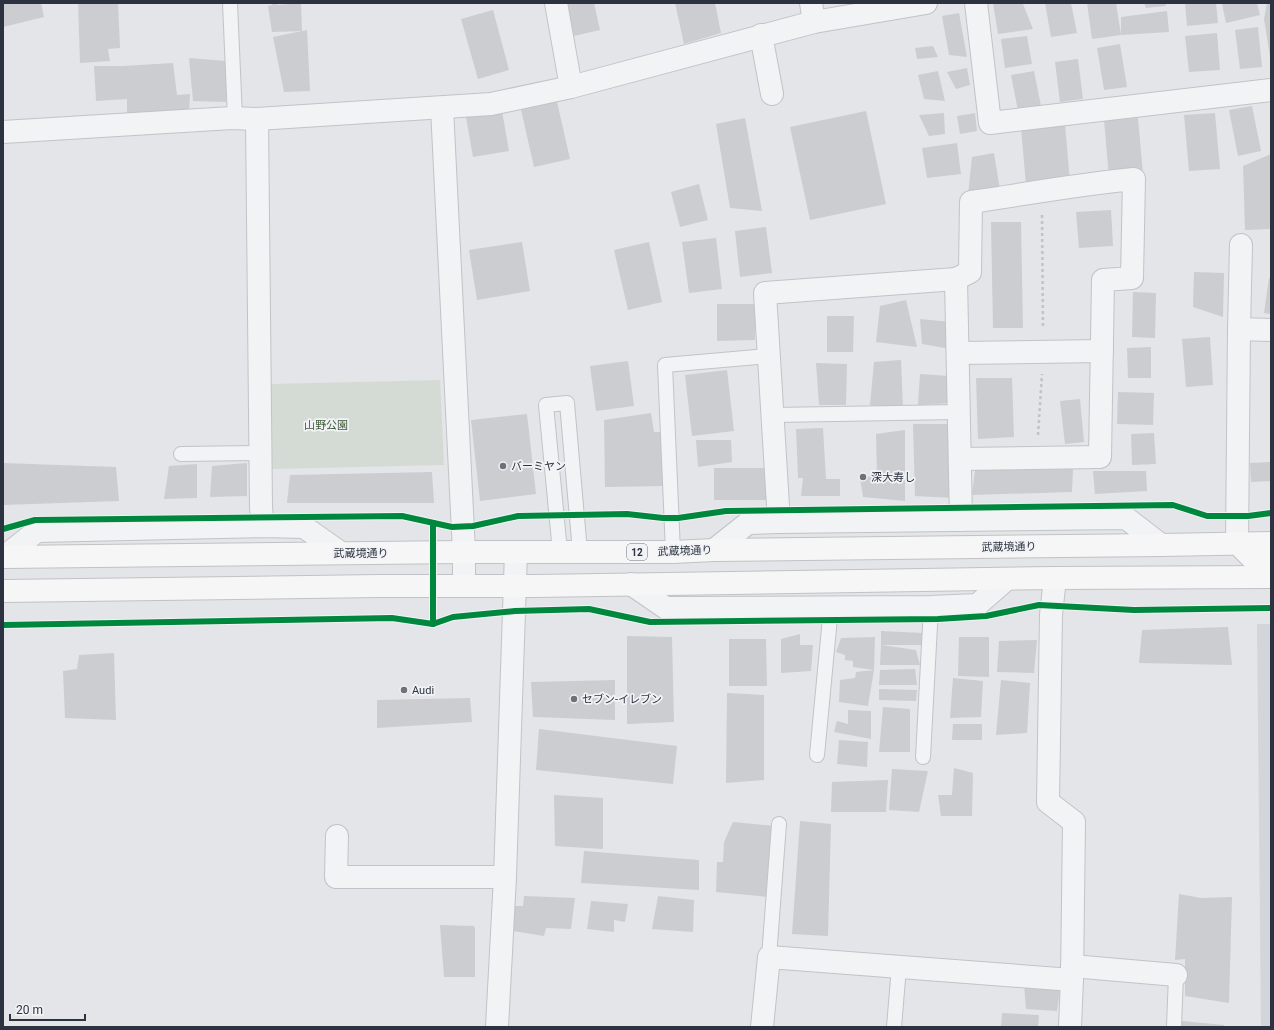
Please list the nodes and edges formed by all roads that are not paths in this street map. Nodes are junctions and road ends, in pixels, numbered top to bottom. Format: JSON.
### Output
{"nodes":[{"id":1,"x":230,"y":3,"type":"edge"},
{"id":2,"x":556,"y":3,"type":"edge"},
{"id":3,"x":976,"y":3,"type":"edge"},
{"id":4,"x":917,"y":4,"type":"edge"},
{"id":5,"x":812,"y":12,"type":"edge"},
{"id":6,"x":761,"y":35,"type":"junction"},
{"id":7,"x":570,"y":87,"type":"junction"},
{"id":8,"x":1271,"y":90,"type":"edge"},
{"id":9,"x":772,"y":94,"type":"dead end"},
{"id":10,"x":442,"y":108,"type":"junction"},
{"id":11,"x":234,"y":118,"type":"junction"},
{"id":12,"x":257,"y":119,"type":"junction"},
{"id":13,"x":3,"y":132,"type":"edge"},
{"id":14,"x":1241,"y":245,"type":"dead end"},
{"id":15,"x":956,"y":280,"type":"junction"},
{"id":16,"x":1239,"y":329,"type":"junction"},
{"id":17,"x":1271,"y":330,"type":"edge"},
{"id":18,"x":1102,"y":351,"type":"junction"},
{"id":19,"x":958,"y":353,"type":"junction"},
{"id":20,"x":768,"y":356,"type":"junction"},
{"id":21,"x":959,"y":412,"type":"junction"},
{"id":22,"x":773,"y":415,"type":"junction"},
{"id":23,"x":261,"y":453,"type":"junction"},
{"id":24,"x":182,"y":454,"type":"dead end"},
{"id":25,"x":960,"y":459,"type":"junction"},
{"id":26,"x":961,"y":520,"type":"junction"},
{"id":27,"x":779,"y":522,"type":"junction"},
{"id":28,"x":263,"y":526,"type":"junction"},
{"id":29,"x":1237,"y":543,"type":"junction"},
{"id":30,"x":1271,"y":543,"type":"edge"},
{"id":31,"x":1161,"y":545,"type":"junction"},
{"id":32,"x":714,"y":550,"type":"junction"},
{"id":33,"x":464,"y":552,"type":"junction"},
{"id":34,"x":516,"y":552,"type":"junction"},
{"id":35,"x":570,"y":552,"type":"junction"},
{"id":36,"x":673,"y":552,"type":"junction"},
{"id":37,"x":341,"y":553,"type":"junction"},
{"id":38,"x":4,"y":556,"type":"edge"},
{"id":39,"x":1271,"y":559,"type":"edge"},
{"id":40,"x":1271,"y":576,"type":"edge"},
{"id":41,"x":1055,"y":578,"type":"junction"},
{"id":42,"x":1007,"y":579,"type":"junction"},
{"id":43,"x":631,"y":584,"type":"junction"},
{"id":44,"x":464,"y":585,"type":"junction"},
{"id":45,"x":516,"y":586,"type":"junction"},
{"id":46,"x":3,"y":591,"type":"edge"},
{"id":47,"x":931,"y":606,"type":"junction"},
{"id":48,"x":831,"y":607,"type":"junction"},
{"id":49,"x":817,"y":754,"type":"dead end"},
{"id":50,"x":923,"y":758,"type":"dead end"},
{"id":51,"x":779,"y":824,"type":"dead end"},
{"id":52,"x":337,"y":836,"type":"dead end"},
{"id":53,"x":505,"y":877,"type":"junction"},
{"id":54,"x":769,"y":957,"type":"junction"},
{"id":55,"x":899,"y":967,"type":"junction"},
{"id":56,"x":1072,"y":973,"type":"junction"},
{"id":57,"x":1176,"y":975,"type":"joint"},
{"id":58,"x":497,"y":1027,"type":"edge"},
{"id":59,"x":762,"y":1027,"type":"edge"},
{"id":60,"x":894,"y":1027,"type":"edge"},
{"id":61,"x":1070,"y":1027,"type":"edge"},
{"id":62,"x":1174,"y":1027,"type":"edge"}],
"edges":[{"from":1,"to":11,"type":"lane"},
{"from":2,"to":7,"type":"street"},
{"from":3,"to":8,"type":"street"},
{"from":4,"to":5,"type":"street"},
{"from":5,"to":6,"type":"street"},
{"from":6,"to":7,"type":"street"},
{"from":6,"to":9,"type":"street"},
{"from":7,"to":10,"type":"street"},
{"from":10,"to":12,"type":"street"},
{"from":10,"to":33,"type":"street"},
{"from":11,"to":12,"type":"street"},
{"from":11,"to":13,"type":"street"},
{"from":12,"to":23,"type":"street"},
{"from":14,"to":16,"type":"street"},
{"from":15,"to":18,"type":"street"},
{"from":15,"to":19,"type":"street"},
{"from":15,"to":20,"type":"street"},
{"from":16,"to":17,"type":"street"},
{"from":16,"to":29,"type":"street"},
{"from":18,"to":19,"type":"street"},
{"from":18,"to":25,"type":"street"},
{"from":19,"to":21,"type":"street"},
{"from":20,"to":22,"type":"street"},
{"from":20,"to":36,"type":"lane"},
{"from":21,"to":22,"type":"lane"},
{"from":21,"to":25,"type":"street"},
{"from":22,"to":27,"type":"street"},
{"from":23,"to":24,"type":"lane"},
{"from":23,"to":28,"type":"street"},
{"from":25,"to":26,"type":"street"},
{"from":26,"to":27,"type":"street"},
{"from":26,"to":31,"type":"street"},
{"from":27,"to":32,"type":"street"},
{"from":28,"to":37,"type":"street"},
{"from":28,"to":38,"type":"street"},
{"from":29,"to":30,"type":"main road","name":"武蔵境通り","number":"12"},
{"from":29,"to":31,"type":"main road","name":"武蔵境通り","number":"12"},
{"from":29,"to":39,"type":"main road"},
{"from":31,"to":32,"type":"main road","name":"武蔵境通り","number":"12"},
{"from":32,"to":36,"type":"main road","name":"武蔵境通り","number":"12"},
{"from":33,"to":34,"type":"main road","name":"武蔵境通り","number":"12"},
{"from":33,"to":37,"type":"main road","name":"武蔵境通り","number":"12"},
{"from":33,"to":44,"type":"street"},
{"from":34,"to":35,"type":"main road","name":"武蔵境通り","number":"12"},
{"from":34,"to":45,"type":"street"},
{"from":35,"to":35,"type":"lane"},
{"from":35,"to":36,"type":"main road","name":"武蔵境通り","number":"12"},
{"from":37,"to":38,"type":"main road","name":"武蔵境通り","number":"12"},
{"from":40,"to":41,"type":"main road"},
{"from":41,"to":42,"type":"main road"},
{"from":41,"to":56,"type":"street"},
{"from":42,"to":43,"type":"main road"},
{"from":42,"to":47,"type":"street"},
{"from":43,"to":45,"type":"main road"},
{"from":43,"to":48,"type":"street"},
{"from":44,"to":45,"type":"main road"},
{"from":44,"to":46,"type":"main road"},
{"from":45,"to":53,"type":"street"},
{"from":47,"to":48,"type":"street"},
{"from":47,"to":50,"type":"lane"},
{"from":48,"to":49,"type":"lane"},
{"from":51,"to":54,"type":"lane"},
{"from":52,"to":53,"type":"street"},
{"from":53,"to":58,"type":"street"},
{"from":54,"to":55,"type":"street"},
{"from":54,"to":59,"type":"street"},
{"from":55,"to":56,"type":"street"},
{"from":55,"to":60,"type":"lane"},
{"from":56,"to":57,"type":"street"},
{"from":56,"to":61,"type":"street"},
{"from":57,"to":62,"type":"lane"}]}
